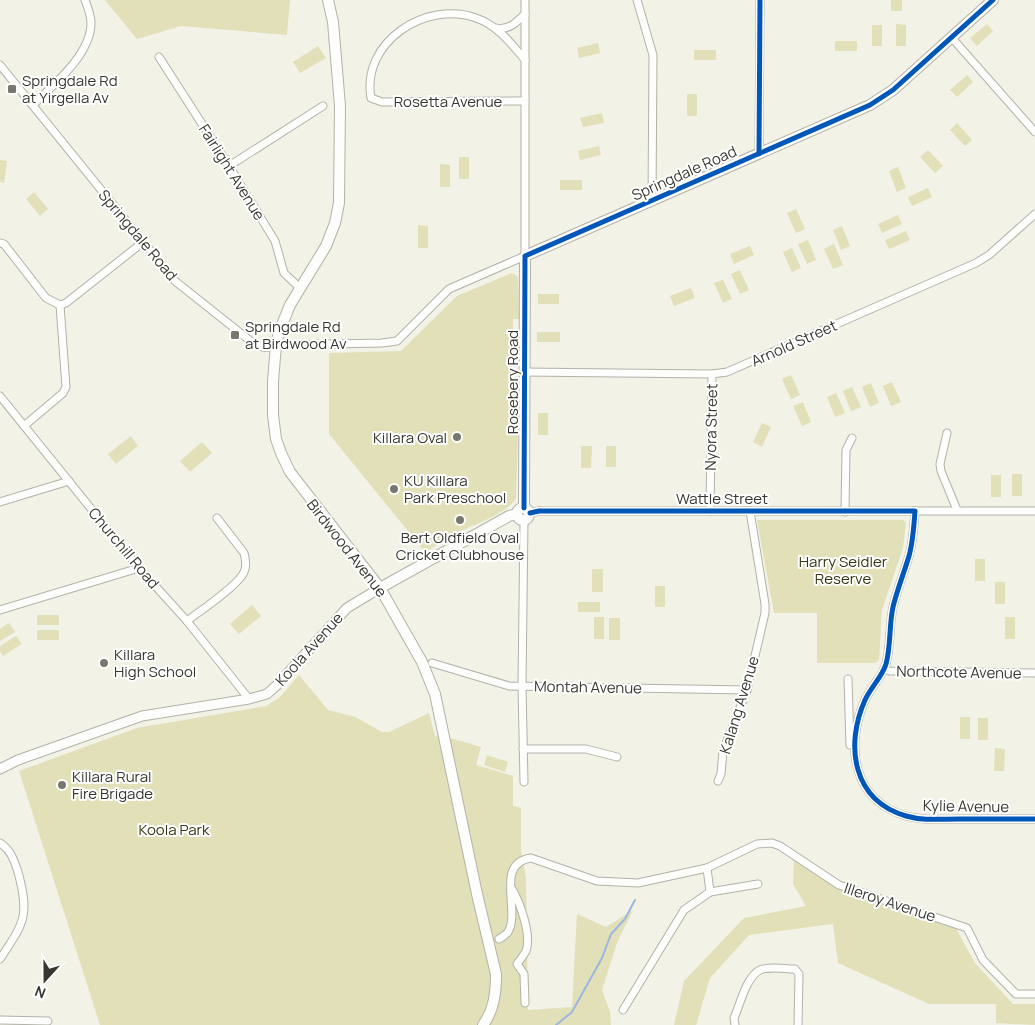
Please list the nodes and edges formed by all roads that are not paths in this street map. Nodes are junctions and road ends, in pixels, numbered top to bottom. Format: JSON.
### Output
{"nodes":[{"id":1,"x":86,"y":0,"type":"edge"},
{"id":2,"x":328,"y":0,"type":"edge"},
{"id":3,"x":525,"y":0,"type":"edge"},
{"id":4,"x":637,"y":0,"type":"edge"},
{"id":5,"x":760,"y":0,"type":"edge"},
{"id":6,"x":993,"y":0,"type":"edge"},
{"id":7,"x":525,"y":14,"type":"junction"},
{"id":8,"x":496,"y":28,"type":"junction"},
{"id":9,"x":952,"y":38,"type":"junction"},
{"id":10,"x":159,"y":56,"type":"dead end"},
{"id":11,"x":525,"y":60,"type":"junction"},
{"id":12,"x":1,"y":67,"type":"edge"},
{"id":13,"x":525,"y":102,"type":"junction"},
{"id":14,"x":32,"y":105,"type":"junction"},
{"id":15,"x":323,"y":106,"type":"dead end"},
{"id":16,"x":1035,"y":132,"type":"edge"},
{"id":17,"x":759,"y":154,"type":"junction"},
{"id":18,"x":229,"y":166,"type":"junction"},
{"id":19,"x":652,"y":200,"type":"junction"},
{"id":20,"x":1035,"y":214,"type":"edge"},
{"id":21,"x":0,"y":243,"type":"edge"},
{"id":22,"x":142,"y":243,"type":"junction"},
{"id":23,"x":524,"y":256,"type":"junction"},
{"id":24,"x":300,"y":288,"type":"junction"},
{"id":25,"x":60,"y":305,"type":"junction"},
{"id":26,"x":276,"y":345,"type":"junction"},
{"id":27,"x":524,"y":372,"type":"junction"},
{"id":28,"x":712,"y":374,"type":"junction"},
{"id":29,"x":0,"y":396,"type":"edge"},
{"id":30,"x":24,"y":426,"type":"junction"},
{"id":31,"x":947,"y":433,"type":"dead end"},
{"id":32,"x":852,"y":438,"type":"dead end"},
{"id":33,"x":69,"y":481,"type":"junction"},
{"id":34,"x":0,"y":502,"type":"edge"},
{"id":35,"x":957,"y":510,"type":"junction"},
{"id":36,"x":710,"y":511,"type":"junction"},
{"id":37,"x":750,"y":511,"type":"junction"},
{"id":38,"x":915,"y":511,"type":"junction"},
{"id":39,"x":1035,"y":511,"type":"edge"},
{"id":40,"x":845,"y":512,"type":"junction"},
{"id":41,"x":524,"y":514,"type":"junction"},
{"id":42,"x":217,"y":518,"type":"dead end"},
{"id":43,"x":139,"y":568,"type":"junction"},
{"id":44,"x":380,"y":588,"type":"junction"},
{"id":45,"x":0,"y":610,"type":"edge"},
{"id":46,"x":188,"y":621,"type":"junction"},
{"id":47,"x":432,"y":663,"type":"dead end"},
{"id":48,"x":884,"y":669,"type":"junction"},
{"id":49,"x":1035,"y":673,"type":"edge"},
{"id":50,"x":848,"y":679,"type":"dead end"},
{"id":51,"x":522,"y":686,"type":"junction"},
{"id":52,"x":747,"y":690,"type":"junction"},
{"id":53,"x":249,"y":699,"type":"junction"},
{"id":54,"x":523,"y":749,"type":"junction"},
{"id":55,"x":617,"y":756,"type":"dead end"},
{"id":56,"x":855,"y":757,"type":"junction"},
{"id":57,"x":0,"y":769,"type":"edge"},
{"id":58,"x":718,"y":781,"type":"dead end"},
{"id":59,"x":524,"y":782,"type":"dead end"},
{"id":60,"x":1035,"y":819,"type":"edge"},
{"id":61,"x":0,"y":843,"type":"edge"},
{"id":62,"x":707,"y":868,"type":"junction"},
{"id":63,"x":758,"y":884,"type":"dead end"},
{"id":64,"x":510,"y":887,"type":"junction"},
{"id":65,"x":710,"y":892,"type":"junction"},
{"id":66,"x":477,"y":894,"type":"junction"},
{"id":67,"x":499,"y":940,"type":"dead end"},
{"id":68,"x":0,"y":959,"type":"edge"},
{"id":69,"x":1035,"y":994,"type":"edge"},
{"id":70,"x":525,"y":1003,"type":"dead end"},
{"id":71,"x":623,"y":1010,"type":"dead end"},
{"id":72,"x":0,"y":1020,"type":"edge"},
{"id":73,"x":48,"y":1021,"type":"dead end"},
{"id":74,"x":483,"y":1025,"type":"edge"},
{"id":75,"x":489,"y":1025,"type":"edge"},
{"id":76,"x":735,"y":1025,"type":"edge"},
{"id":77,"x":798,"y":1025,"type":"edge"}],
"edges":[{"from":1,"to":14,"type":"street"},
{"from":2,"to":24,"type":"main road","name":"Birdwood Avenue"},
{"from":3,"to":7,"type":"street","name":"Rosebery Road"},
{"from":4,"to":19,"type":"street"},
{"from":5,"to":17,"type":"street"},
{"from":6,"to":9,"type":"main road","name":"Springdale Road"},
{"from":7,"to":8,"type":"street"},
{"from":7,"to":11,"type":"street","name":"Rosebery Road"},
{"from":8,"to":11,"type":"street"},
{"from":8,"to":13,"type":"street","name":"Rosetta Avenue"},
{"from":9,"to":16,"type":"street"},
{"from":9,"to":17,"type":"main road","name":"Springdale Road"},
{"from":10,"to":18,"type":"street","name":"Fairlight Avenue"},
{"from":11,"to":13,"type":"street","name":"Rosebery Road"},
{"from":12,"to":14,"type":"street","name":"Springdale Road"},
{"from":13,"to":23,"type":"street","name":"Rosebery Road"},
{"from":14,"to":22,"type":"street","name":"Springdale Road"},
{"from":15,"to":18,"type":"street"},
{"from":17,"to":19,"type":"main road","name":"Springdale Road"},
{"from":18,"to":24,"type":"street","name":"Fairlight Avenue"},
{"from":19,"to":23,"type":"main road","name":"Springdale Road"},
{"from":20,"to":28,"type":"street","name":"Arnold Street"},
{"from":21,"to":25,"type":"street"},
{"from":22,"to":25,"type":"street"},
{"from":22,"to":26,"type":"street","name":"Springdale Road"},
{"from":23,"to":26,"type":"street","name":"Springdale Road"},
{"from":23,"to":27,"type":"main road","name":"Rosebery Road"},
{"from":24,"to":26,"type":"main road","name":"Birdwood Avenue"},
{"from":25,"to":30,"type":"street"},
{"from":26,"to":44,"type":"main road","name":"Birdwood Avenue"},
{"from":27,"to":28,"type":"street","name":"Arnold Street"},
{"from":27,"to":41,"type":"main road","name":"Rosebery Road"},
{"from":28,"to":36,"type":"street","name":"Nyora Street"},
{"from":29,"to":30,"type":"street","name":"Churchill Road"},
{"from":30,"to":33,"type":"street","name":"Churchill Road"},
{"from":31,"to":35,"type":"street"},
{"from":32,"to":40,"type":"street"},
{"from":33,"to":34,"type":"street"},
{"from":33,"to":43,"type":"street","name":"Churchill Road"},
{"from":35,"to":38,"type":"street","name":"Wattle Street"},
{"from":35,"to":39,"type":"street","name":"Wattle Street"},
{"from":36,"to":37,"type":"street","name":"Wattle Street"},
{"from":36,"to":41,"type":"street","name":"Wattle Street"},
{"from":37,"to":40,"type":"street","name":"Wattle Street"},
{"from":37,"to":52,"type":"street","name":"Kalang Avenue"},
{"from":38,"to":40,"type":"street","name":"Wattle Street"},
{"from":38,"to":48,"type":"street","name":"Kylie Avenue"},
{"from":41,"to":44,"type":"main road","name":"Koola Avenue"},
{"from":41,"to":51,"type":"street","name":"Rosebery Road"},
{"from":42,"to":46,"type":"street"},
{"from":43,"to":45,"type":"street"},
{"from":43,"to":46,"type":"street","name":"Churchill Road"},
{"from":44,"to":53,"type":"street","name":"Koola Avenue"},
{"from":44,"to":66,"type":"main road","name":"Birdwood Avenue"},
{"from":46,"to":53,"type":"street","name":"Churchill Road"},
{"from":47,"to":51,"type":"street","name":"Montah Avenue"},
{"from":48,"to":49,"type":"street","name":"Northcote Avenue"},
{"from":48,"to":56,"type":"street","name":"Kylie Avenue"},
{"from":50,"to":56,"type":"street","name":"Kylie Avenue"},
{"from":51,"to":52,"type":"street","name":"Montah Avenue"},
{"from":51,"to":54,"type":"street","name":"Rosebery Road"},
{"from":52,"to":58,"type":"street","name":"Kalang Avenue"},
{"from":53,"to":57,"type":"street","name":"Koola Avenue"},
{"from":54,"to":55,"type":"street"},
{"from":54,"to":59,"type":"street","name":"Rosebery Road"},
{"from":56,"to":60,"type":"street","name":"Kylie Avenue"},
{"from":61,"to":68,"type":"street"},
{"from":62,"to":64,"type":"street","name":"Illeroy Avenue"},
{"from":62,"to":65,"type":"street"},
{"from":62,"to":69,"type":"street","name":"Illeroy Avenue"},
{"from":63,"to":65,"type":"street"},
{"from":64,"to":67,"type":"street","name":"Illeroy Avenue"},
{"from":64,"to":70,"type":"street"},
{"from":65,"to":71,"type":"street"},
{"from":66,"to":74,"type":"main road"},
{"from":66,"to":75,"type":"main road"},
{"from":72,"to":73,"type":"street"},
{"from":76,"to":77,"type":"street"}]}
